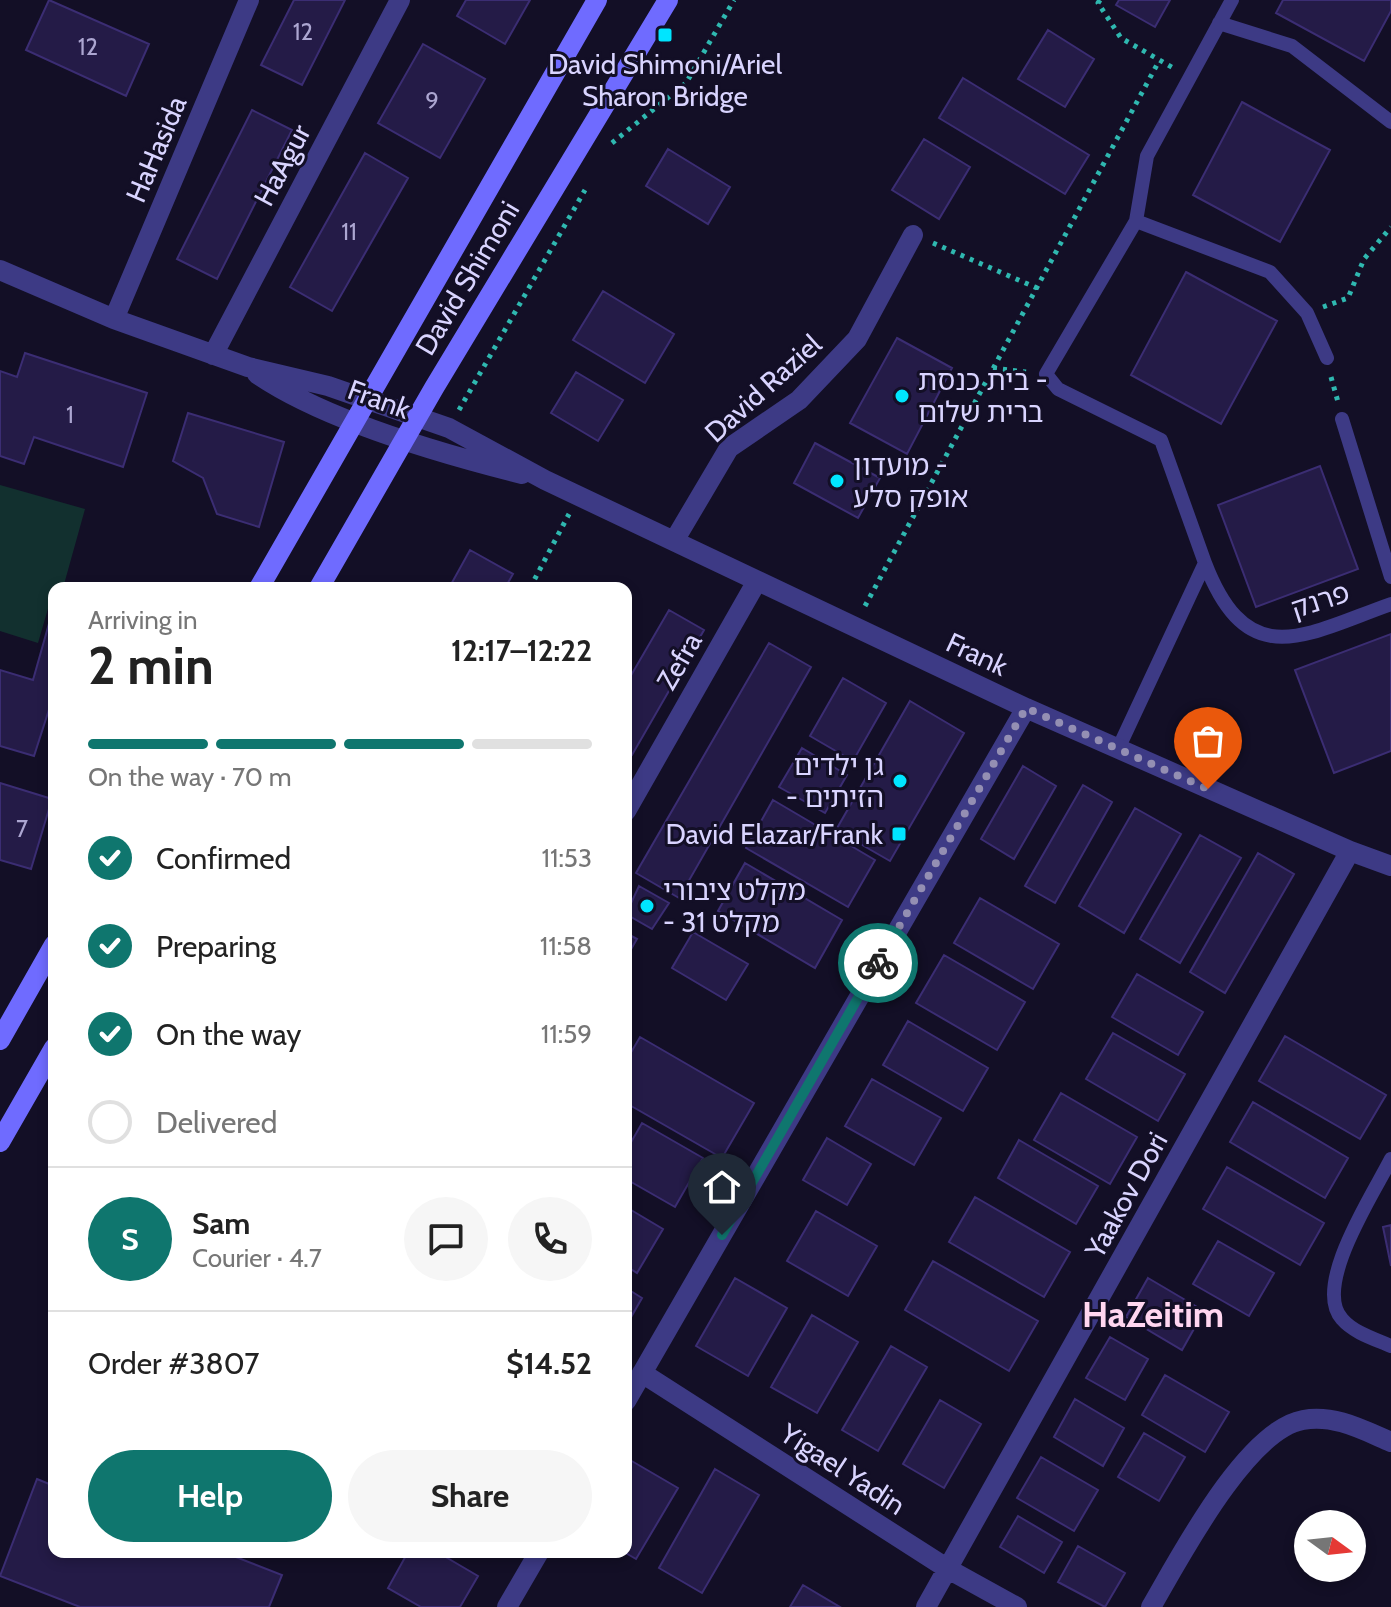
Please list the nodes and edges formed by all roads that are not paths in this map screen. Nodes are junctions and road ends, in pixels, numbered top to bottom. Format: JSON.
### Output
{"nodes":[{"id":1,"x":249,"y":0,"type":"edge"},
{"id":2,"x":400,"y":0,"type":"edge"},
{"id":3,"x":597,"y":0,"type":"edge"},
{"id":4,"x":668,"y":0,"type":"edge"},
{"id":5,"x":1232,"y":0,"type":"edge"},
{"id":6,"x":1219,"y":23,"type":"junction"},
{"id":7,"x":1391,"y":122,"type":"edge"},
{"id":8,"x":1136,"y":221,"type":"junction"},
{"id":9,"x":913,"y":235,"type":"road end"},
{"id":10,"x":0,"y":270,"type":"edge"},
{"id":11,"x":114,"y":319,"type":"junction"},
{"id":12,"x":213,"y":355,"type":"junction"},
{"id":13,"x":1327,"y":358,"type":"road end"},
{"id":14,"x":248,"y":367,"type":"junction"},
{"id":15,"x":367,"y":400,"type":"junction"},
{"id":16,"x":416,"y":418,"type":"junction"},
{"id":17,"x":1342,"y":419,"type":"road end"},
{"id":18,"x":356,"y":421,"type":"junction"},
{"id":19,"x":404,"y":438,"type":"junction"},
{"id":20,"x":545,"y":480,"type":"junction"},
{"id":21,"x":674,"y":541,"type":"junction"},
{"id":22,"x":1205,"y":563,"type":"junction"},
{"id":23,"x":1391,"y":577,"type":"edge"},
{"id":24,"x":757,"y":581,"type":"junction"},
{"id":25,"x":262,"y":582,"type":"edge"},
{"id":26,"x":322,"y":582,"type":"edge"},
{"id":27,"x":1391,"y":604,"type":"edge"},
{"id":28,"x":1026,"y":708,"type":"junction"},
{"id":29,"x":1118,"y":749,"type":"junction"},
{"id":30,"x":632,"y":800,"type":"edge"},
{"id":31,"x":1350,"y":851,"type":"junction"},
{"id":32,"x":1391,"y":866,"type":"edge"},
{"id":33,"x":48,"y":956,"type":"edge"},
{"id":34,"x":0,"y":1040,"type":"edge"},
{"id":35,"x":48,"y":1058,"type":"edge"},
{"id":36,"x":0,"y":1142,"type":"edge"},
{"id":37,"x":1391,"y":1159,"type":"edge"},
{"id":38,"x":1391,"y":1346,"type":"edge"},
{"id":39,"x":642,"y":1373,"type":"junction"},
{"id":40,"x":632,"y":1390,"type":"edge"},
{"id":41,"x":1391,"y":1442,"type":"edge"},
{"id":42,"x":536,"y":1558,"type":"edge"},
{"id":43,"x":948,"y":1569,"type":"junction"},
{"id":44,"x":507,"y":1607,"type":"edge"},
{"id":45,"x":926,"y":1607,"type":"edge"},
{"id":46,"x":1017,"y":1607,"type":"edge"},
{"id":47,"x":1151,"y":1607,"type":"edge"}],
"edges":[{"from":1,"to":11,"type":"street","name":"HaHasida"},
{"from":2,"to":12,"type":"street","name":"HaAgur"},
{"from":3,"to":15,"type":"main road","name":"David Shimoni"},
{"from":4,"to":16,"type":"main road","name":"David Shimoni"},
{"from":5,"to":6,"type":"lane"},
{"from":6,"to":7,"type":"lane"},
{"from":6,"to":8,"type":"lane"},
{"from":8,"to":13,"type":"lane"},
{"from":8,"to":22,"type":"lane","name":"פרנק"},
{"from":9,"to":21,"type":"street","name":"David Raziel"},
{"from":10,"to":11,"type":"street","name":"Frank"},
{"from":11,"to":12,"type":"street","name":"Frank"},
{"from":12,"to":14,"type":"street","name":"Frank"},
{"from":14,"to":15,"type":"street","name":"Frank"},
{"from":14,"to":18,"type":"street","name":"Frank"},
{"from":15,"to":16,"type":"street","name":"Frank"},
{"from":15,"to":18,"type":"main road","name":"David Shimoni"},
{"from":16,"to":19,"type":"main road","name":"David Shimoni"},
{"from":16,"to":20,"type":"street","name":"Frank"},
{"from":17,"to":23,"type":"lane"},
{"from":18,"to":19,"type":"street","name":"Frank"},
{"from":18,"to":25,"type":"main road","name":"David Shimoni"},
{"from":19,"to":20,"type":"street","name":"Frank"},
{"from":19,"to":26,"type":"main road","name":"David Shimoni"},
{"from":20,"to":21,"type":"street","name":"Frank"},
{"from":21,"to":24,"type":"street","name":"Frank"},
{"from":22,"to":27,"type":"lane","name":"פרנק"},
{"from":22,"to":29,"type":"lane"},
{"from":24,"to":28,"type":"street","name":"Frank"},
{"from":24,"to":30,"type":"street","name":"Zefra"},
{"from":28,"to":29,"type":"street","name":"Frank"},
{"from":28,"to":39,"type":"street"},
{"from":29,"to":31,"type":"street","name":"Frank"},
{"from":31,"to":32,"type":"street","name":"Frank"},
{"from":31,"to":43,"type":"street","name":"Yaakov Dori"},
{"from":33,"to":34,"type":"main road"},
{"from":35,"to":36,"type":"main road"},
{"from":37,"to":38,"type":"lane"},
{"from":39,"to":40,"type":"street"},
{"from":39,"to":43,"type":"street","name":"Yigael Yadin"},
{"from":41,"to":47,"type":"street"},
{"from":42,"to":44,"type":"street"},
{"from":43,"to":45,"type":"street","name":"Yaakov Dori"},
{"from":43,"to":46,"type":"street","name":"Yigael Yadin"}]}
